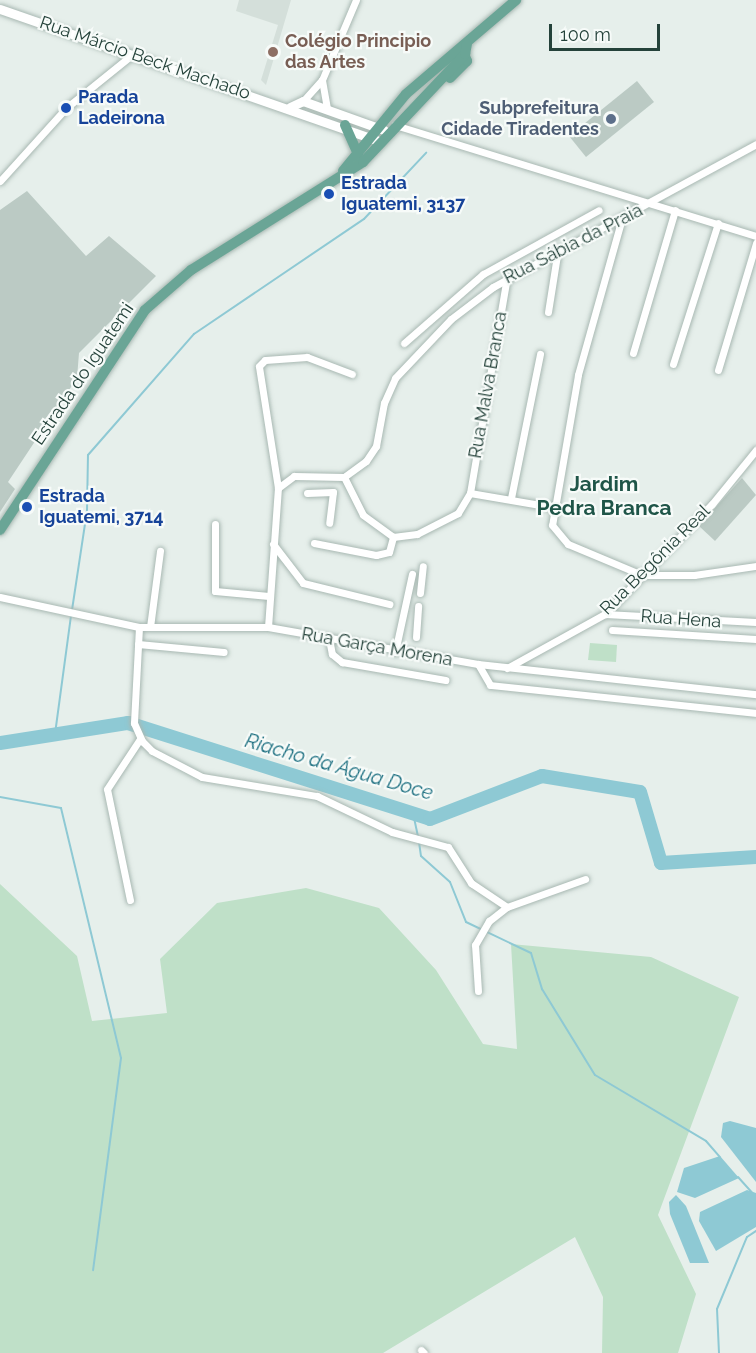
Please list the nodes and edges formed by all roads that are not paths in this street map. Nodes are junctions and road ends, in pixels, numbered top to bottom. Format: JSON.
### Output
{"nodes":[{"id":1,"x":356,"y":0,"type":"edge"},
{"id":2,"x":516,"y":0,"type":"edge"},
{"id":3,"x":0,"y":9,"type":"edge"},
{"id":4,"x":463,"y":48,"type":"junction"},
{"id":5,"x":133,"y":54,"type":"junction"},
{"id":6,"x":322,"y":80,"type":"junction"},
{"id":7,"x":303,"y":101,"type":"junction"},
{"id":8,"x":398,"y":103,"type":"junction"},
{"id":9,"x":290,"y":107,"type":"junction"},
{"id":10,"x":327,"y":108,"type":"junction"},
{"id":11,"x":345,"y":125,"type":"junction"},
{"id":12,"x":378,"y":127,"type":"junction"},
{"id":13,"x":391,"y":129,"type":"junction"},
{"id":14,"x":371,"y":137,"type":"junction"},
{"id":15,"x":381,"y":142,"type":"junction"},
{"id":16,"x":756,"y":144,"type":"edge"},
{"id":17,"x":358,"y":154,"type":"junction"},
{"id":18,"x":0,"y":167,"type":"edge"},
{"id":19,"x":7,"y":173,"type":"junction"},
{"id":20,"x":335,"y":180,"type":"junction"},
{"id":21,"x":0,"y":181,"type":"edge"},
{"id":22,"x":653,"y":203,"type":"junction"},
{"id":23,"x":599,"y":210,"type":"dead end"},
{"id":24,"x":675,"y":210,"type":"junction"},
{"id":25,"x":622,"y":218,"type":"junction"},
{"id":26,"x":718,"y":224,"type":"junction"},
{"id":27,"x":756,"y":236,"type":"edge"},
{"id":28,"x":756,"y":243,"type":"edge"},
{"id":29,"x":558,"y":249,"type":"junction"},
{"id":30,"x":483,"y":274,"type":"junction"},
{"id":31,"x":507,"y":277,"type":"junction"},
{"id":32,"x":493,"y":286,"type":"junction"},
{"id":33,"x":548,"y":312,"type":"dead end"},
{"id":34,"x":404,"y":343,"type":"dead end"},
{"id":35,"x":633,"y":353,"type":"dead end"},
{"id":36,"x":540,"y":354,"type":"dead end"},
{"id":37,"x":673,"y":364,"type":"dead end"},
{"id":38,"x":718,"y":370,"type":"dead end"},
{"id":39,"x":352,"y":374,"type":"dead end"},
{"id":40,"x":756,"y":450,"type":"edge"},
{"id":41,"x":344,"y":477,"type":"junction"},
{"id":42,"x":278,"y":488,"type":"junction"},
{"id":43,"x":333,"y":492,"type":"junction"},
{"id":44,"x":349,"y":492,"type":"junction"},
{"id":45,"x":307,"y":493,"type":"dead end"},
{"id":46,"x":470,"y":493,"type":"junction"},
{"id":47,"x":511,"y":498,"type":"junction"},
{"id":48,"x":552,"y":507,"type":"junction"},
{"id":49,"x":329,"y":523,"type":"dead end"},
{"id":50,"x":215,"y":524,"type":"dead end"},
{"id":51,"x":0,"y":530,"type":"edge"},
{"id":52,"x":393,"y":537,"type":"junction"},
{"id":53,"x":314,"y":543,"type":"dead end"},
{"id":54,"x":273,"y":544,"type":"junction"},
{"id":55,"x":160,"y":551,"type":"dead end"},
{"id":56,"x":423,"y":566,"type":"dead end"},
{"id":57,"x":756,"y":566,"type":"edge"},
{"id":58,"x":412,"y":574,"type":"dead end"},
{"id":59,"x":642,"y":575,"type":"junction"},
{"id":60,"x":410,"y":584,"type":"junction"},
{"id":61,"x":268,"y":596,"type":"junction"},
{"id":62,"x":0,"y":597,"type":"edge"},
{"id":63,"x":389,"y":604,"type":"dead end"},
{"id":64,"x":418,"y":606,"type":"dead end"},
{"id":65,"x":605,"y":614,"type":"junction"},
{"id":66,"x":403,"y":616,"type":"junction"},
{"id":67,"x":417,"y":618,"type":"junction"},
{"id":68,"x":696,"y":621,"type":"junction"},
{"id":69,"x":756,"y":622,"type":"edge"},
{"id":70,"x":139,"y":627,"type":"junction"},
{"id":71,"x":150,"y":627,"type":"junction"},
{"id":72,"x":268,"y":627,"type":"junction"},
{"id":73,"x":612,"y":630,"type":"dead end"},
{"id":74,"x":416,"y":637,"type":"dead end"},
{"id":75,"x":695,"y":637,"type":"junction"},
{"id":76,"x":328,"y":639,"type":"junction"},
{"id":77,"x":756,"y":639,"type":"edge"},
{"id":78,"x":138,"y":644,"type":"junction"},
{"id":79,"x":395,"y":651,"type":"junction"},
{"id":80,"x":224,"y":652,"type":"dead end"},
{"id":81,"x":478,"y":664,"type":"junction"},
{"id":82,"x":507,"y":668,"type":"junction"},
{"id":83,"x":445,"y":680,"type":"dead end"},
{"id":84,"x":756,"y":694,"type":"edge"},
{"id":85,"x":756,"y":713,"type":"edge"},
{"id":86,"x":140,"y":739,"type":"junction"},
{"id":87,"x":585,"y":879,"type":"dead end"},
{"id":88,"x":130,"y":900,"type":"dead end"},
{"id":89,"x":507,"y":907,"type":"junction"},
{"id":90,"x":478,"y":991,"type":"dead end"}],
"edges":[{"from":1,"to":6,"type":"street"},
{"from":2,"to":4,"type":"main road","name":"Estrada do Iguatemi"},
{"from":3,"to":5,"type":"main road","name":"Rua Márcio Beck Machado"},
{"from":4,"to":8,"type":"main road","name":"Estrada do Iguatemi"},
{"from":4,"to":13,"type":"main road","name":"Estrada do Iguatemi"},
{"from":5,"to":9,"type":"main road","name":"Rua Márcio Beck Machado"},
{"from":5,"to":19,"type":"street"},
{"from":6,"to":7,"type":"street"},
{"from":6,"to":10,"type":"street"},
{"from":7,"to":9,"type":"main road"},
{"from":7,"to":10,"type":"main road"},
{"from":8,"to":12,"type":"main road","name":"Estrada do Iguatemi"},
{"from":8,"to":13,"type":"main road"},
{"from":9,"to":11,"type":"main road","name":"Rua Márcio Beck Machado"},
{"from":10,"to":12,"type":"main road"},
{"from":11,"to":14,"type":"main road","name":"Rua Márcio Beck Machado"},
{"from":11,"to":17,"type":"main road"},
{"from":12,"to":13,"type":"main road"},
{"from":12,"to":14,"type":"main road","name":"Estrada do Iguatemi"},
{"from":13,"to":15,"type":"main road","name":"Estrada do Iguatemi"},
{"from":13,"to":22,"type":"street"},
{"from":14,"to":15,"type":"main road","name":"Rua Márcio Beck Machado"},
{"from":14,"to":17,"type":"main road","name":"Estrada do Iguatemi"},
{"from":15,"to":20,"type":"main road","name":"Estrada do Iguatemi"},
{"from":16,"to":22,"type":"street","name":"Rua Sábia da Praia"},
{"from":17,"to":20,"type":"main road","name":"Estrada do Iguatemi"},
{"from":18,"to":19,"type":"street"},
{"from":19,"to":21,"type":"street"},
{"from":20,"to":51,"type":"main road","name":"Estrada do Iguatemi"},
{"from":22,"to":24,"type":"street"},
{"from":22,"to":25,"type":"street","name":"Rua Sábia da Praia"},
{"from":23,"to":30,"type":"street"},
{"from":24,"to":26,"type":"street"},
{"from":24,"to":35,"type":"street"},
{"from":25,"to":29,"type":"street","name":"Rua Sábia da Praia"},
{"from":25,"to":48,"type":"street"},
{"from":26,"to":27,"type":"street"},
{"from":26,"to":37,"type":"street"},
{"from":28,"to":38,"type":"street"},
{"from":29,"to":31,"type":"street","name":"Rua Sábia da Praia"},
{"from":29,"to":33,"type":"street"},
{"from":30,"to":32,"type":"street"},
{"from":30,"to":34,"type":"street"},
{"from":31,"to":32,"type":"street","name":"Rua Sábia da Praia"},
{"from":31,"to":46,"type":"street","name":"Rua Malva Branca"},
{"from":32,"to":41,"type":"street","name":"Rua Sábia da Praia"},
{"from":36,"to":47,"type":"street"},
{"from":39,"to":42,"type":"street"},
{"from":40,"to":59,"type":"street","name":"Rua Begônia Real"},
{"from":41,"to":42,"type":"street"},
{"from":41,"to":44,"type":"street"},
{"from":42,"to":54,"type":"street"},
{"from":43,"to":44,"type":"street"},
{"from":43,"to":45,"type":"street"},
{"from":43,"to":49,"type":"street"},
{"from":44,"to":52,"type":"street"},
{"from":46,"to":47,"type":"street"},
{"from":46,"to":52,"type":"street"},
{"from":47,"to":48,"type":"street"},
{"from":48,"to":59,"type":"street"},
{"from":50,"to":61,"type":"street"},
{"from":52,"to":53,"type":"street"},
{"from":54,"to":61,"type":"street"},
{"from":54,"to":63,"type":"street"},
{"from":55,"to":71,"type":"street"},
{"from":56,"to":60,"type":"street"},
{"from":57,"to":59,"type":"street"},
{"from":58,"to":60,"type":"street"},
{"from":59,"to":65,"type":"street","name":"Rua Begônia Real"},
{"from":60,"to":66,"type":"street"},
{"from":61,"to":72,"type":"street"},
{"from":62,"to":70,"type":"street","name":"Rua Garça Morena"},
{"from":64,"to":67,"type":"street"},
{"from":65,"to":68,"type":"street","name":"Rua Hena"},
{"from":65,"to":82,"type":"street","name":"Rua Begônia Real"},
{"from":66,"to":67,"type":"street"},
{"from":66,"to":79,"type":"street"},
{"from":67,"to":74,"type":"street"},
{"from":68,"to":69,"type":"street","name":"Rua Hena"},
{"from":68,"to":75,"type":"street"},
{"from":70,"to":71,"type":"street","name":"Rua Garça Morena"},
{"from":70,"to":78,"type":"street"},
{"from":71,"to":72,"type":"street","name":"Rua Garça Morena"},
{"from":72,"to":76,"type":"street","name":"Rua Garça Morena"},
{"from":73,"to":75,"type":"street"},
{"from":75,"to":77,"type":"street"},
{"from":76,"to":79,"type":"street","name":"Rua Garça Morena"},
{"from":76,"to":83,"type":"street"},
{"from":78,"to":80,"type":"street"},
{"from":78,"to":86,"type":"street"},
{"from":79,"to":81,"type":"street","name":"Rua Garça Morena"},
{"from":81,"to":82,"type":"street","name":"Rua Garça Morena"},
{"from":81,"to":85,"type":"street"},
{"from":82,"to":84,"type":"street","name":"Rua Garça Morena"},
{"from":86,"to":88,"type":"street"},
{"from":86,"to":89,"type":"street"},
{"from":87,"to":89,"type":"street"},
{"from":89,"to":90,"type":"street"}]}
